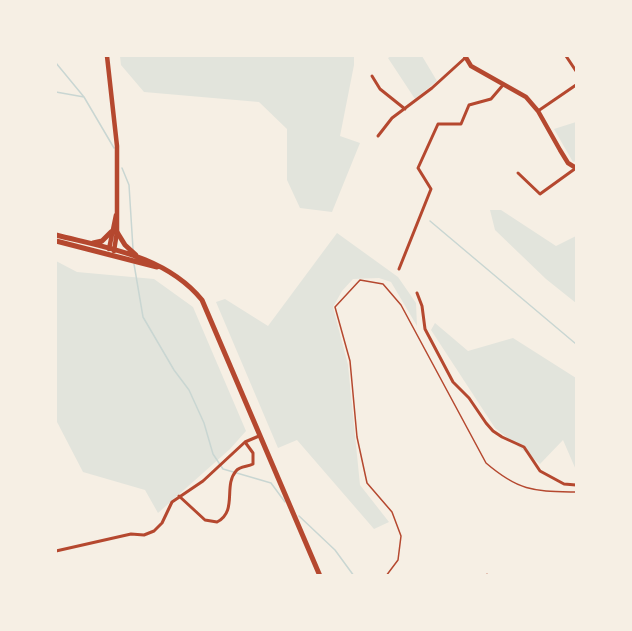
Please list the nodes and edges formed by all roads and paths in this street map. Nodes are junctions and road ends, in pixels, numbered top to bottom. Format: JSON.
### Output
{"nodes":[{"id":1,"x":107,"y":56,"type":"edge"},
{"id":2,"x":466,"y":56,"type":"edge"},
{"id":3,"x":566,"y":56,"type":"edge"},
{"id":4,"x":576,"y":71,"type":"edge"},
{"id":5,"x":372,"y":76,"type":"dead end"},
{"id":6,"x":505,"y":84,"type":"junction"},
{"id":7,"x":576,"y":85,"type":"edge"},
{"id":8,"x":405,"y":109,"type":"junction"},
{"id":9,"x":538,"y":111,"type":"junction"},
{"id":10,"x":378,"y":136,"type":"dead end"},
{"id":11,"x":576,"y":167,"type":"edge"},
{"id":12,"x":518,"y":173,"type":"dead end"},
{"id":13,"x":114,"y":232,"type":"junction"},
{"id":14,"x":56,"y":235,"type":"edge"},
{"id":15,"x":56,"y":242,"type":"edge"},
{"id":16,"x":90,"y":244,"type":"junction"},
{"id":17,"x":111,"y":252,"type":"junction"},
{"id":18,"x":140,"y":258,"type":"junction"},
{"id":19,"x":399,"y":269,"type":"dead end"},
{"id":20,"x":170,"y":272,"type":"junction"},
{"id":21,"x":417,"y":293,"type":"dead end"},
{"id":22,"x":261,"y":436,"type":"junction"},
{"id":23,"x":245,"y":442,"type":"junction"},
{"id":24,"x":576,"y":484,"type":"edge"},
{"id":25,"x":576,"y":492,"type":"edge"},
{"id":26,"x":180,"y":496,"type":"junction"},
{"id":27,"x":56,"y":551,"type":"edge"},
{"id":28,"x":320,"y":576,"type":"edge"},
{"id":29,"x":386,"y":576,"type":"edge"}],
"edges":[{"from":1,"to":13,"type":"main road"},
{"from":2,"to":6,"type":"main road"},
{"from":2,"to":8,"type":"street"},
{"from":3,"to":4,"type":"street"},
{"from":5,"to":8,"type":"street"},
{"from":6,"to":9,"type":"main road"},
{"from":6,"to":19,"type":"street"},
{"from":7,"to":9,"type":"street"},
{"from":8,"to":10,"type":"street"},
{"from":9,"to":11,"type":"main road"},
{"from":11,"to":12,"type":"street"},
{"from":13,"to":16,"type":"main road"},
{"from":13,"to":17,"type":"main road"},
{"from":13,"to":18,"type":"main road"},
{"from":14,"to":16,"type":"main road"},
{"from":15,"to":17,"type":"main road"},
{"from":16,"to":17,"type":"main road"},
{"from":17,"to":18,"type":"main road"},
{"from":17,"to":20,"type":"main road"},
{"from":18,"to":20,"type":"main road"},
{"from":20,"to":22,"type":"main road"},
{"from":21,"to":24,"type":"street"},
{"from":22,"to":23,"type":"street"},
{"from":22,"to":28,"type":"main road"},
{"from":23,"to":26,"type":"street"},
{"from":23,"to":26,"type":"street"},
{"from":25,"to":29,"type":"lane"},
{"from":26,"to":27,"type":"street"}]}
